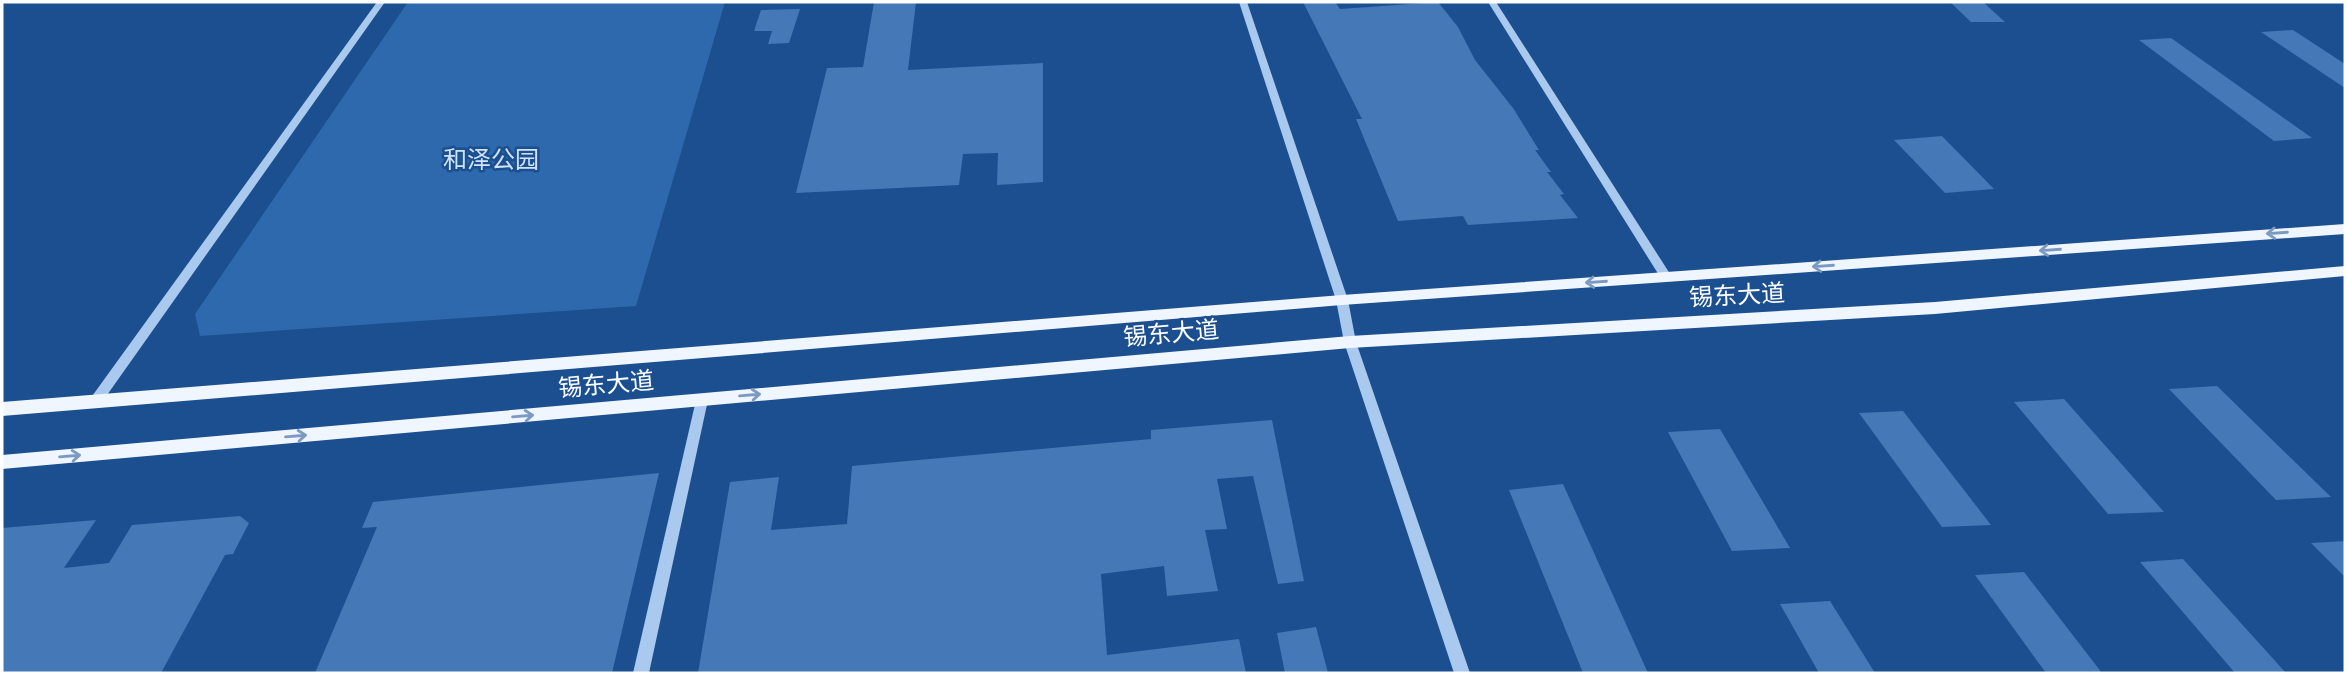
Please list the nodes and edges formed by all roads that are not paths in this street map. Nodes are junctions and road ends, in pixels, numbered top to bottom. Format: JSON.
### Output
{"nodes":[{"id":1,"x":381,"y":2,"type":"edge"},
{"id":2,"x":1242,"y":2,"type":"edge"},
{"id":3,"x":1492,"y":2,"type":"edge"},
{"id":4,"x":2345,"y":229,"type":"edge"},
{"id":5,"x":2345,"y":271,"type":"edge"},
{"id":6,"x":1667,"y":277,"type":"junction"},
{"id":7,"x":1342,"y":300,"type":"junction"},
{"id":8,"x":1350,"y":342,"type":"junction"},
{"id":9,"x":702,"y":400,"type":"junction"},
{"id":10,"x":94,"y":402,"type":"junction"},
{"id":11,"x":2,"y":409,"type":"edge"},
{"id":12,"x":2,"y":462,"type":"edge"},
{"id":13,"x":641,"y":673,"type":"edge"},
{"id":14,"x":1462,"y":673,"type":"edge"}],
"edges":[{"from":1,"to":10,"type":"street"},
{"from":2,"to":7,"type":"street"},
{"from":3,"to":6,"type":"street"},
{"from":4,"to":6,"type":"main road","name":"锡东大道","one_way":true},
{"from":5,"to":8,"type":"main road","name":"锡东大道"},
{"from":6,"to":7,"type":"main road","name":"锡东大道","one_way":true},
{"from":7,"to":8,"type":"street"},
{"from":7,"to":10,"type":"main road","name":"锡东大道"},
{"from":9,"to":8,"type":"main road","name":"锡东大道","one_way":true},
{"from":8,"to":14,"type":"street"},
{"from":12,"to":9,"type":"main road","name":"锡东大道","one_way":true},
{"from":9,"to":13,"type":"street"},
{"from":10,"to":11,"type":"main road","name":"锡东大道"}]}
